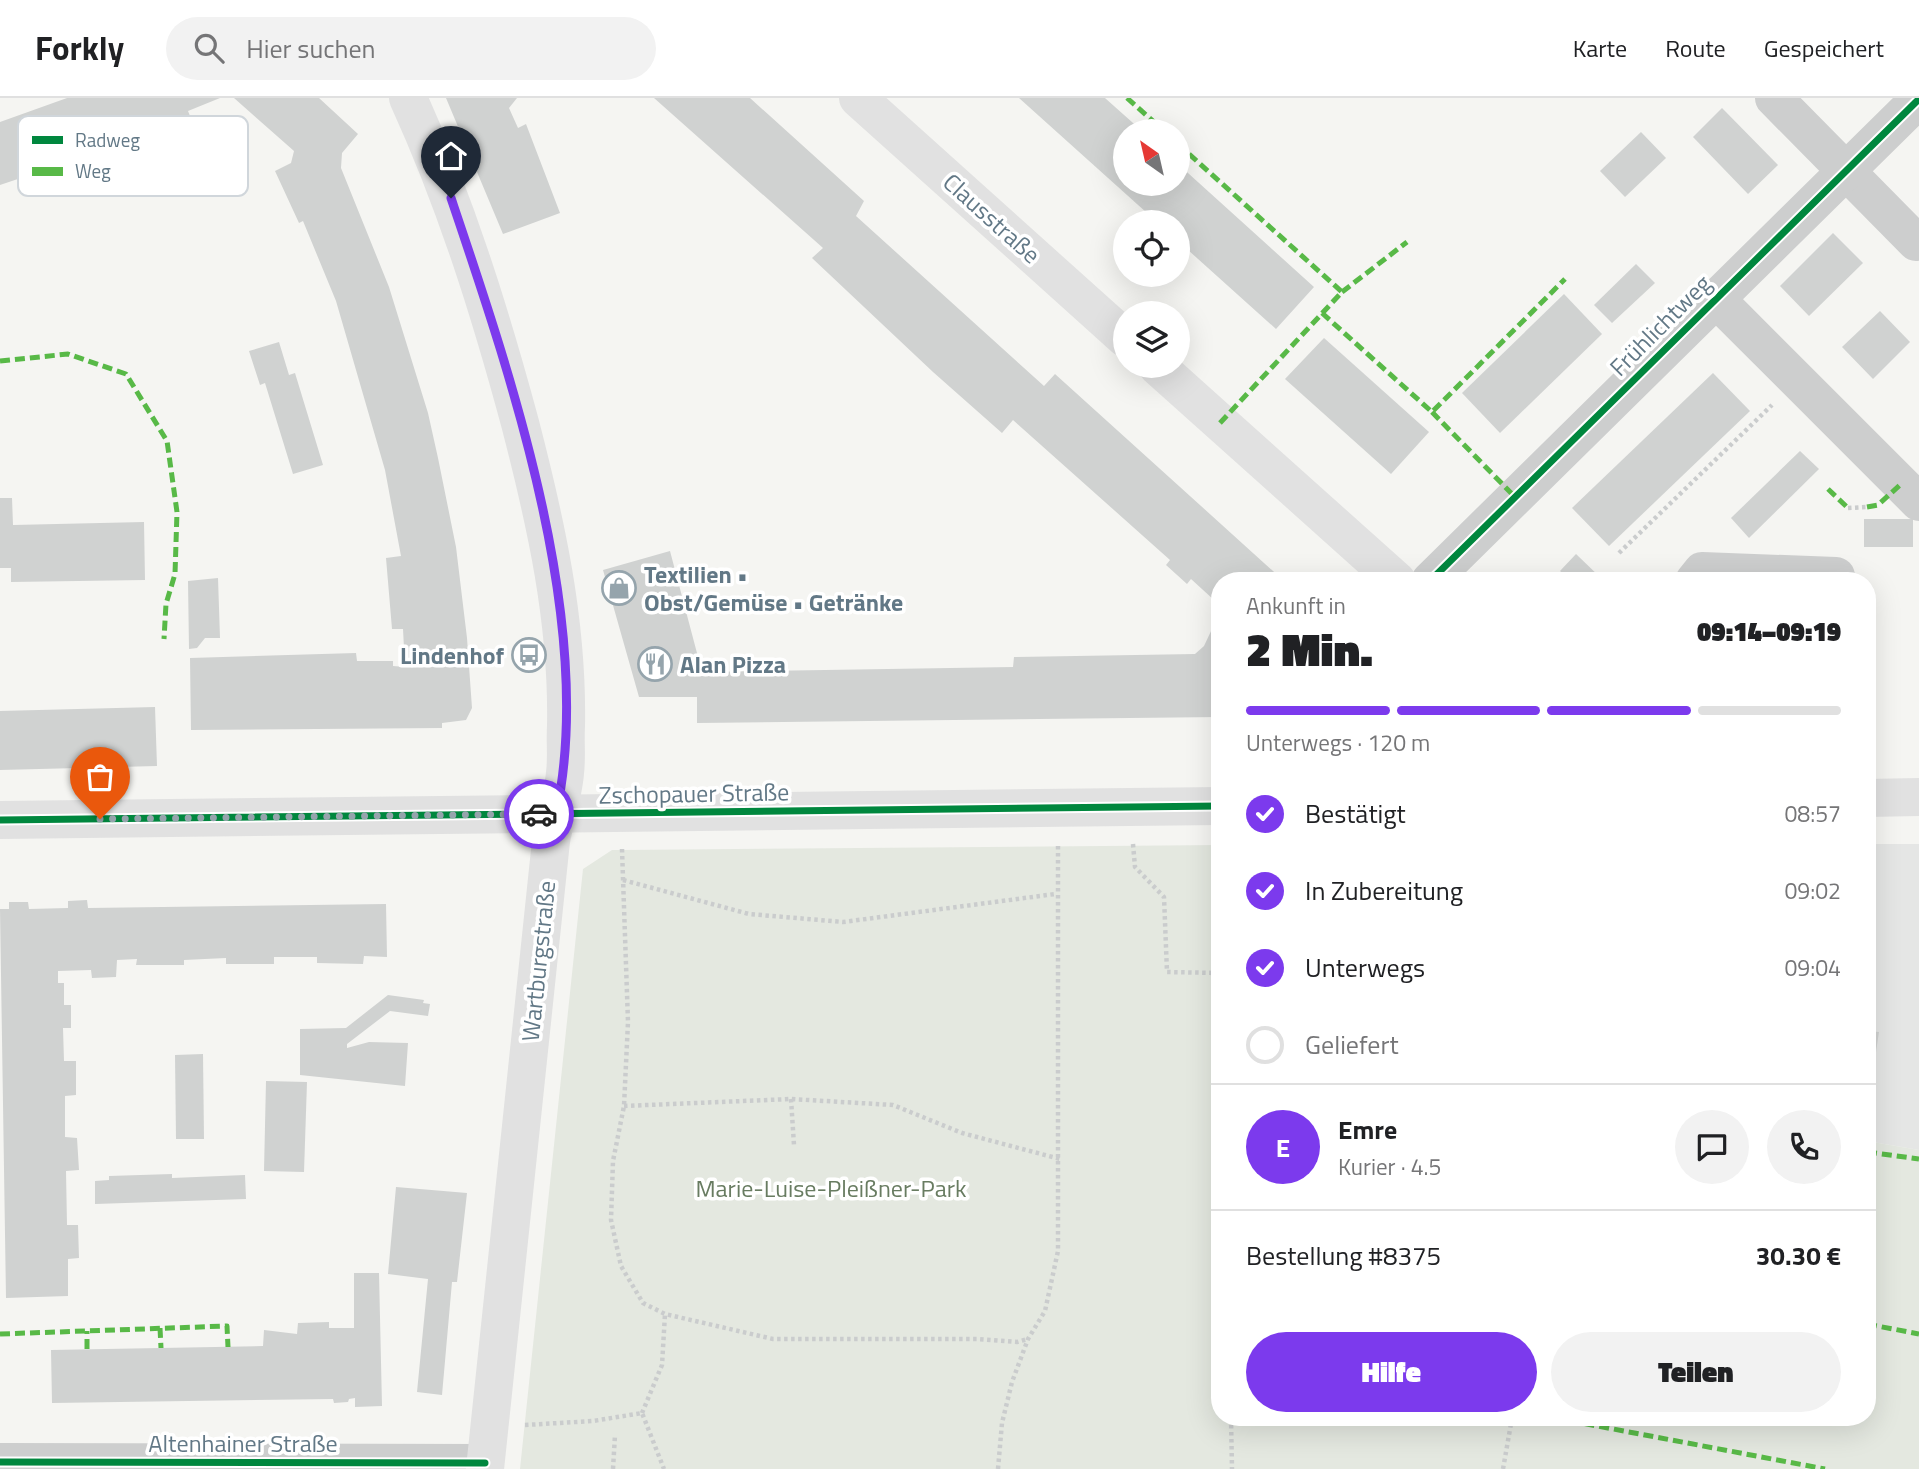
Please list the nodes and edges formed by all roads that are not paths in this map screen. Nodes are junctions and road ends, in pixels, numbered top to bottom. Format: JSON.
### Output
{"nodes":[{"id":1,"x":408,"y":98,"type":"edge"},
{"id":2,"x":858,"y":98,"type":"edge"},
{"id":3,"x":1774,"y":98,"type":"edge"},
{"id":4,"x":1919,"y":99,"type":"edge"},
{"id":5,"x":1845,"y":171,"type":"junction"},
{"id":6,"x":1916,"y":242,"type":"dead end"},
{"id":7,"x":1716,"y":298,"type":"junction"},
{"id":8,"x":1113,"y":327,"type":"edge"},
{"id":9,"x":1170,"y":378,"type":"edge"},
{"id":10,"x":1919,"y":502,"type":"edge"},
{"id":11,"x":1387,"y":572,"type":"edge"},
{"id":12,"x":1439,"y":572,"type":"edge"},
{"id":13,"x":1701,"y":572,"type":"edge"},
{"id":14,"x":1729,"y":572,"type":"edge"},
{"id":15,"x":1919,"y":797,"type":"edge"},
{"id":16,"x":1876,"y":798,"type":"edge"},
{"id":17,"x":1211,"y":806,"type":"edge"},
{"id":18,"x":556,"y":814,"type":"junction"},
{"id":19,"x":0,"y":820,"type":"edge"},
{"id":20,"x":0,"y":1462,"type":"edge"},
{"id":21,"x":485,"y":1466,"type":"edge"}],
"edges":[{"from":1,"to":18,"type":"main road","name":"Wartburgstraße"},
{"from":2,"to":8,"type":"main road","name":"Clausstraße"},
{"from":3,"to":5,"type":"street"},
{"from":4,"to":5,"type":"street","name":"Frühlichtweg"},
{"from":5,"to":6,"type":"street"},
{"from":5,"to":7,"type":"street","name":"Frühlichtweg"},
{"from":7,"to":10,"type":"street"},
{"from":7,"to":12,"type":"street","name":"Frühlichtweg"},
{"from":9,"to":11,"type":"main road"},
{"from":13,"to":14,"type":"street"},
{"from":15,"to":16,"type":"main road"},
{"from":17,"to":18,"type":"main road","name":"Zschopauer Straße"},
{"from":18,"to":19,"type":"main road","name":"Zschopauer Straße"},
{"from":18,"to":21,"type":"main road","name":"Wartburgstraße"},
{"from":20,"to":21,"type":"street","name":"Altenhainer Straße"}]}
